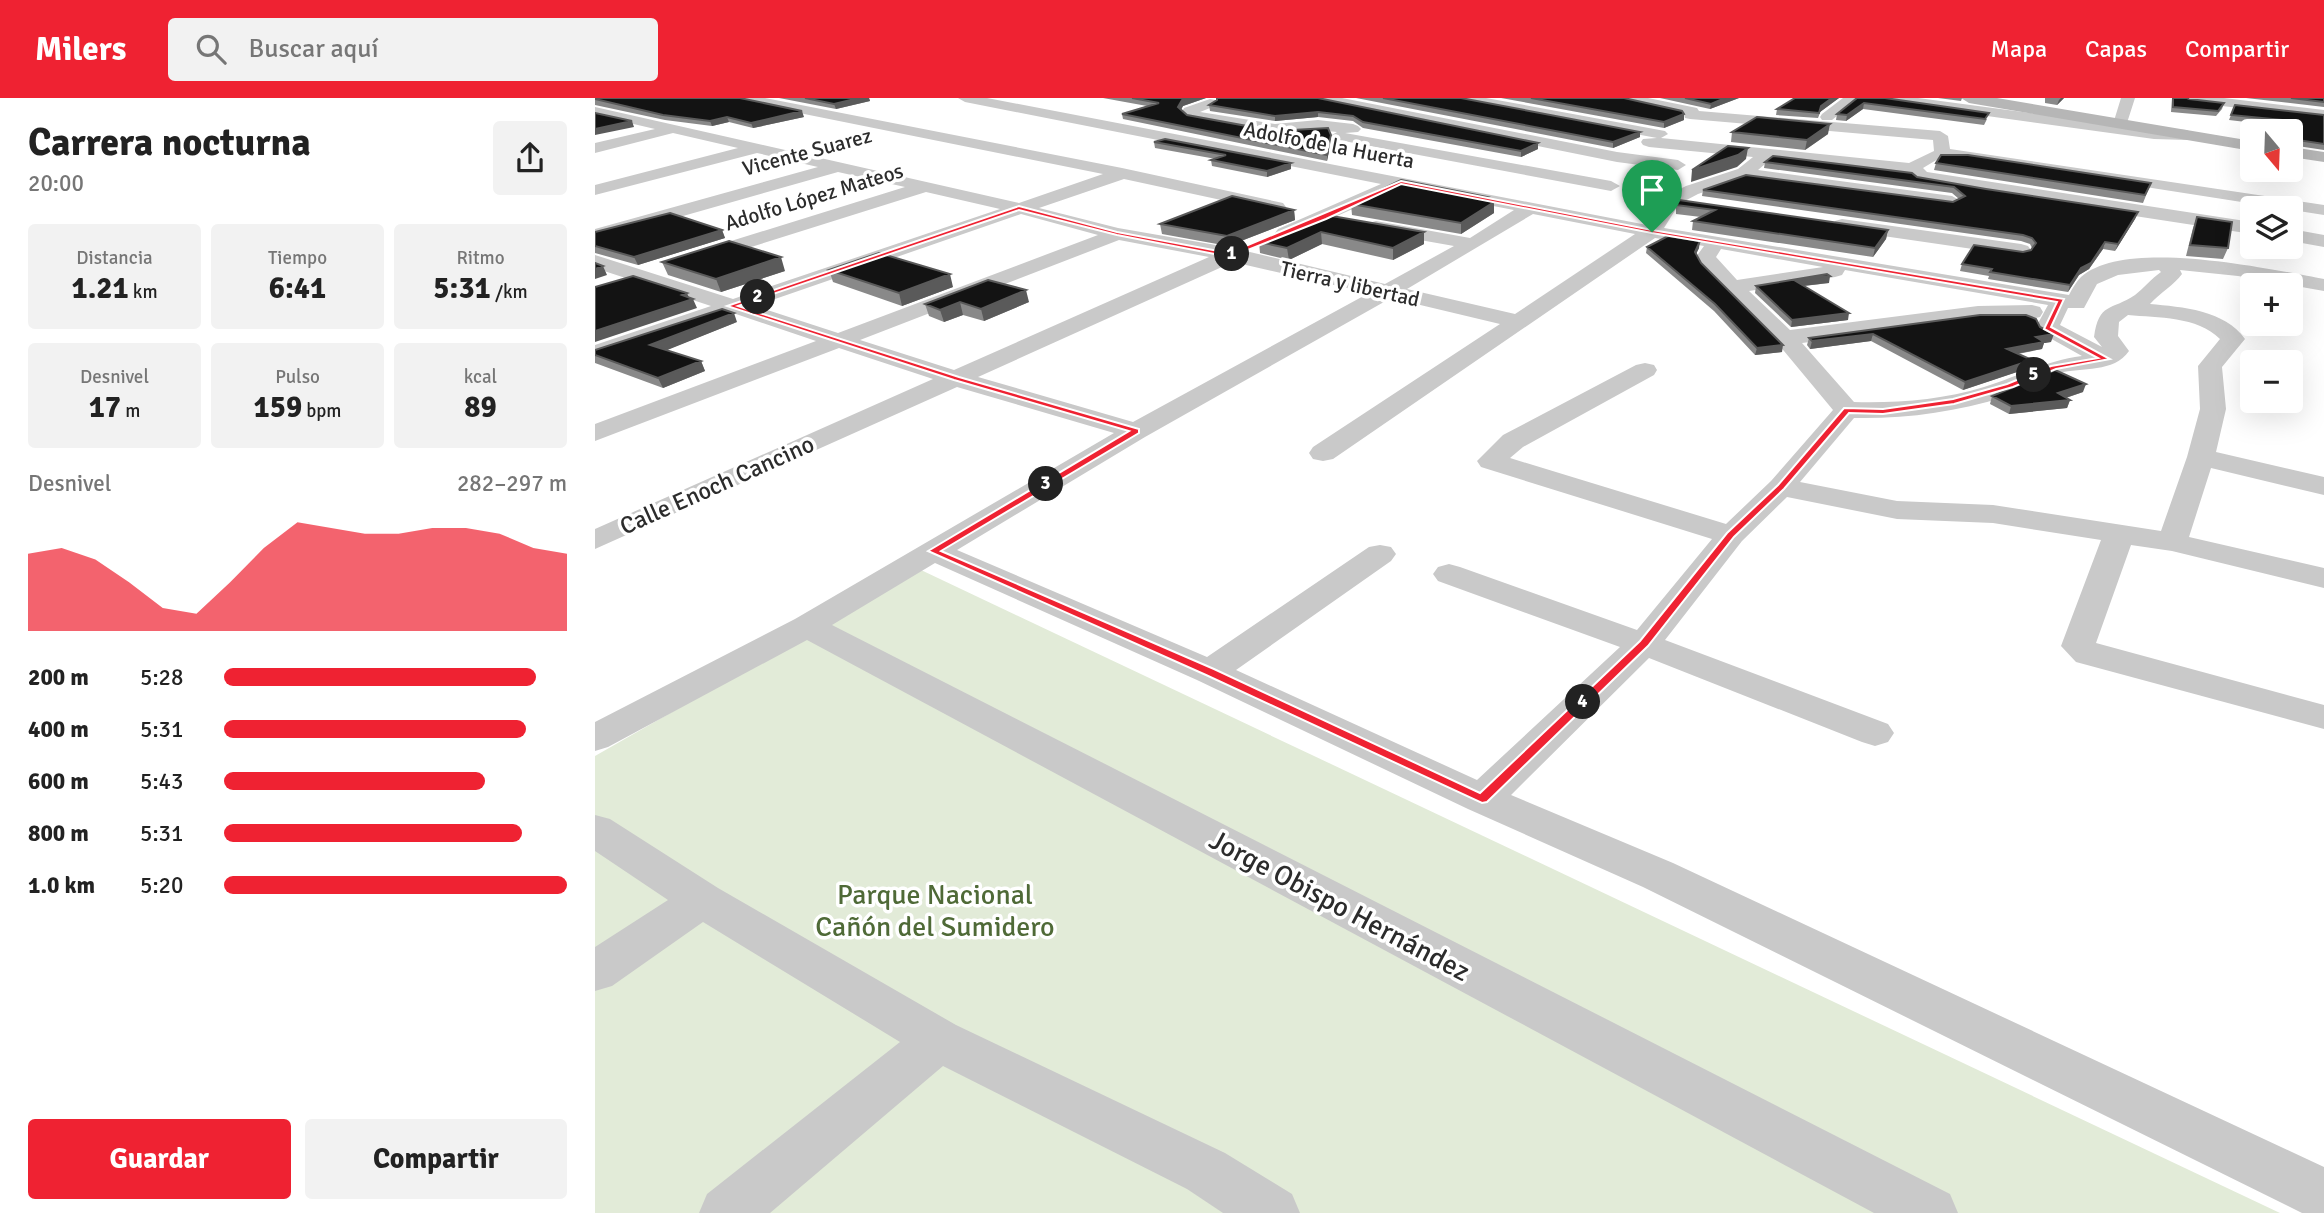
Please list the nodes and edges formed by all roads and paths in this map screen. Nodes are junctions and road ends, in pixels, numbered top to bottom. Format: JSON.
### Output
{"nodes":[{"id":1,"x":744,"y":98,"type":"edge"},
{"id":2,"x":810,"y":98,"type":"edge"},
{"id":3,"x":965,"y":98,"type":"edge"},
{"id":4,"x":1321,"y":98,"type":"edge"},
{"id":5,"x":1463,"y":98,"type":"edge"},
{"id":6,"x":1626,"y":98,"type":"edge"},
{"id":7,"x":1852,"y":98,"type":"edge"},
{"id":8,"x":1885,"y":98,"type":"edge"},
{"id":9,"x":1969,"y":98,"type":"edge"},
{"id":10,"x":2128,"y":98,"type":"edge"},
{"id":11,"x":2188,"y":98,"type":"edge"},
{"id":12,"x":991,"y":100,"type":"edge"},
{"id":13,"x":1185,"y":100,"type":"edge"},
{"id":14,"x":2000,"y":100,"type":"edge"},
{"id":15,"x":1210,"y":103,"type":"junction"},
{"id":16,"x":2279,"y":103,"type":"edge"},
{"id":17,"x":1227,"y":104,"type":"edge"},
{"id":18,"x":780,"y":105,"type":"junction"},
{"id":19,"x":1405,"y":106,"type":"edge"},
{"id":20,"x":1031,"y":111,"type":"junction"},
{"id":21,"x":599,"y":114,"type":"edge"},
{"id":22,"x":740,"y":114,"type":"edge"},
{"id":23,"x":2324,"y":114,"type":"edge"},
{"id":24,"x":1687,"y":115,"type":"edge"},
{"id":25,"x":1827,"y":117,"type":"junction"},
{"id":26,"x":2264,"y":119,"type":"edge"},
{"id":27,"x":713,"y":120,"type":"edge"},
{"id":28,"x":2120,"y":123,"type":"junction"},
{"id":29,"x":673,"y":130,"type":"junction"},
{"id":30,"x":1890,"y":131,"type":"junction"},
{"id":31,"x":1339,"y":135,"type":"junction"},
{"id":32,"x":2187,"y":135,"type":"junction"},
{"id":33,"x":942,"y":139,"type":"junction"},
{"id":34,"x":1203,"y":144,"type":"junction"},
{"id":35,"x":2240,"y":144,"type":"edge"},
{"id":36,"x":595,"y":148,"type":"edge"},
{"id":37,"x":758,"y":148,"type":"junction"},
{"id":38,"x":904,"y":149,"type":"dead end"},
{"id":39,"x":1305,"y":150,"type":"edge"},
{"id":40,"x":1769,"y":152,"type":"junction"},
{"id":41,"x":1942,"y":152,"type":"junction"},
{"id":42,"x":2303,"y":154,"type":"edge"},
{"id":43,"x":2324,"y":157,"type":"edge"},
{"id":44,"x":1617,"y":158,"type":"junction"},
{"id":45,"x":866,"y":159,"type":"dead end"},
{"id":46,"x":1283,"y":159,"type":"junction"},
{"id":47,"x":840,"y":166,"type":"junction"},
{"id":48,"x":1913,"y":168,"type":"junction"},
{"id":49,"x":1122,"y":173,"type":"junction"},
{"id":50,"x":1736,"y":176,"type":"junction"},
{"id":51,"x":1401,"y":182,"type":"junction"},
{"id":52,"x":2166,"y":184,"type":"junction"},
{"id":53,"x":1611,"y":186,"type":"dead end"},
{"id":54,"x":924,"y":187,"type":"junction"},
{"id":55,"x":595,"y":190,"type":"edge"},
{"id":56,"x":1672,"y":200,"type":"junction"},
{"id":57,"x":1712,"y":206,"type":"edge"},
{"id":58,"x":1975,"y":206,"type":"edge"},
{"id":59,"x":1019,"y":208,"type":"junction"},
{"id":60,"x":1529,"y":209,"type":"junction"},
{"id":61,"x":2324,"y":209,"type":"edge"},
{"id":62,"x":2161,"y":213,"type":"junction"},
{"id":63,"x":1324,"y":218,"type":"junction"},
{"id":64,"x":1820,"y":221,"type":"edge"},
{"id":65,"x":2240,"y":226,"type":"edge"},
{"id":66,"x":1652,"y":232,"type":"junction"},
{"id":67,"x":1117,"y":234,"type":"junction"},
{"id":68,"x":595,"y":235,"type":"edge"},
{"id":69,"x":2303,"y":237,"type":"edge"},
{"id":70,"x":2324,"y":241,"type":"edge"},
{"id":71,"x":1717,"y":242,"type":"junction"},
{"id":72,"x":1473,"y":244,"type":"junction"},
{"id":73,"x":2021,"y":250,"type":"edge"},
{"id":74,"x":1230,"y":255,"type":"junction"},
{"id":75,"x":595,"y":261,"type":"edge"},
{"id":76,"x":2165,"y":264,"type":"junction"},
{"id":77,"x":1865,"y":267,"type":"junction"},
{"id":78,"x":637,"y":276,"type":"junction"},
{"id":79,"x":606,"y":285,"type":"edge"},
{"id":80,"x":2324,"y":285,"type":"edge"},
{"id":81,"x":1731,"y":287,"type":"junction"},
{"id":82,"x":1383,"y":292,"type":"junction"},
{"id":83,"x":731,"y":306,"type":"junction"},
{"id":84,"x":2059,"y":306,"type":"junction"},
{"id":85,"x":2123,"y":308,"type":"junction"},
{"id":86,"x":1518,"y":321,"type":"junction"},
{"id":87,"x":1785,"y":338,"type":"junction"},
{"id":88,"x":839,"y":341,"type":"junction"},
{"id":89,"x":595,"y":353,"type":"edge"},
{"id":90,"x":2106,"y":359,"type":"junction"},
{"id":91,"x":1645,"y":370,"type":"dead end"},
{"id":92,"x":957,"y":379,"type":"junction"},
{"id":93,"x":1847,"y":410,"type":"junction"},
{"id":94,"x":1136,"y":431,"type":"junction"},
{"id":95,"x":595,"y":433,"type":"edge"},
{"id":96,"x":1323,"y":453,"type":"dead end"},
{"id":97,"x":2201,"y":457,"type":"junction"},
{"id":98,"x":2324,"y":486,"type":"edge"},
{"id":99,"x":1781,"y":487,"type":"junction"},
{"id":100,"x":2119,"y":534,"type":"junction"},
{"id":101,"x":1731,"y":535,"type":"junction"},
{"id":102,"x":595,"y":540,"type":"edge"},
{"id":103,"x":2172,"y":542,"type":"junction"},
{"id":104,"x":933,"y":551,"type":"junction"},
{"id":105,"x":1380,"y":554,"type":"dead end"},
{"id":106,"x":1449,"y":574,"type":"dead end"},
{"id":107,"x":2324,"y":578,"type":"edge"},
{"id":108,"x":807,"y":626,"type":"junction"},
{"id":109,"x":1644,"y":643,"type":"junction"},
{"id":110,"x":1210,"y":672,"type":"junction"},
{"id":111,"x":2324,"y":717,"type":"edge"},
{"id":112,"x":1875,"y":733,"type":"dead end"},
{"id":113,"x":595,"y":738,"type":"edge"},
{"id":114,"x":1482,"y":799,"type":"junction"},
{"id":115,"x":595,"y":830,"type":"edge"},
{"id":116,"x":702,"y":900,"type":"junction"},
{"id":117,"x":595,"y":972,"type":"edge"},
{"id":118,"x":939,"y":1040,"type":"junction"},
{"id":119,"x":2324,"y":1195,"type":"edge"},
{"id":120,"x":1871,"y":1198,"type":"edge"},
{"id":121,"x":727,"y":1213,"type":"edge"},
{"id":122,"x":1272,"y":1213,"type":"edge"},
{"id":123,"x":1930,"y":1213,"type":"edge"}],
"edges":[{"from":1,"to":18,"type":"street"},
{"from":2,"to":18,"type":"street"},
{"from":3,"to":12,"type":"street","name":"Adolfo de la Huerta"},
{"from":4,"to":19,"type":"street"},
{"from":5,"to":24,"type":"street"},
{"from":6,"to":24,"type":"street"},
{"from":7,"to":25,"type":"street"},
{"from":8,"to":32,"type":"street"},
{"from":9,"to":14,"type":"street"},
{"from":10,"to":28,"type":"street"},
{"from":11,"to":16,"type":"street"},
{"from":12,"to":20,"type":"street","name":"Adolfo de la Huerta"},
{"from":13,"to":15,"type":"street"},
{"from":14,"to":28,"type":"street"},
{"from":15,"to":17,"type":"street"},
{"from":15,"to":31,"type":"street"},
{"from":16,"to":23,"type":"street"},
{"from":16,"to":26,"type":"street"},
{"from":18,"to":22,"type":"street"},
{"from":18,"to":33,"type":"street"},
{"from":19,"to":31,"type":"street"},
{"from":19,"to":44,"type":"street"},
{"from":20,"to":33,"type":"street","name":"Vicente Suarez"},
{"from":20,"to":34,"type":"street","name":"Adolfo de la Huerta"},
{"from":21,"to":29,"type":"street"},
{"from":24,"to":25,"type":"street"},
{"from":24,"to":30,"type":"street"},
{"from":24,"to":40,"type":"street"},
{"from":24,"to":44,"type":"street"},
{"from":25,"to":30,"type":"street"},
{"from":27,"to":29,"type":"street"},
{"from":28,"to":32,"type":"street"},
{"from":29,"to":36,"type":"street"},
{"from":29,"to":37,"type":"street"},
{"from":30,"to":41,"type":"street"},
{"from":31,"to":53,"type":"street"},
{"from":32,"to":35,"type":"street"},
{"from":33,"to":38,"type":"street","name":"Vicente Suarez"},
{"from":33,"to":49,"type":"street"},
{"from":34,"to":46,"type":"street","name":"Adolfo de la Huerta"},
{"from":34,"to":49,"type":"street"},
{"from":37,"to":47,"type":"street"},
{"from":37,"to":55,"type":"street"},
{"from":39,"to":46,"type":"street"},
{"from":40,"to":48,"type":"street"},
{"from":40,"to":50,"type":"street"},
{"from":41,"to":48,"type":"street"},
{"from":41,"to":52,"type":"street"},
{"from":42,"to":43,"type":"street"},
{"from":44,"to":50,"type":"street"},
{"from":45,"to":47,"type":"street","name":"Vicente Suarez"},
{"from":46,"to":51,"type":"street","name":"Adolfo de la Huerta"},
{"from":47,"to":54,"type":"street"},
{"from":47,"to":68,"type":"street","name":"Vicente Suarez"},
{"from":48,"to":62,"type":"street"},
{"from":49,"to":59,"type":"street"},
{"from":49,"to":63,"type":"street"},
{"from":50,"to":56,"type":"street"},
{"from":50,"to":58,"type":"street"},
{"from":51,"to":60,"type":"street","name":"Adolfo de la Huerta"},
{"from":51,"to":63,"type":"street","name":"Calle Enoch Cancino"},
{"from":52,"to":61,"type":"street"},
{"from":52,"to":62,"type":"street"},
{"from":54,"to":59,"type":"street","name":"Tierra y libertad"},
{"from":54,"to":78,"type":"street","name":"Adolfo López Mateos"},
{"from":56,"to":57,"type":"street"},
{"from":56,"to":66,"type":"street"},
{"from":59,"to":67,"type":"street","name":"Tierra y libertad"},
{"from":59,"to":83,"type":"street"},
{"from":60,"to":66,"type":"street","name":"Adolfo de la Huerta"},
{"from":60,"to":72,"type":"street"},
{"from":62,"to":65,"type":"street"},
{"from":63,"to":72,"type":"street"},
{"from":63,"to":74,"type":"street","name":"Calle Enoch Cancino"},
{"from":64,"to":73,"type":"street"},
{"from":66,"to":71,"type":"street","name":"Adolfo de la Huerta"},
{"from":66,"to":86,"type":"street"},
{"from":67,"to":74,"type":"street","name":"Tierra y libertad"},
{"from":67,"to":88,"type":"street"},
{"from":69,"to":70,"type":"street"},
{"from":71,"to":77,"type":"street","name":"Adolfo de la Huerta"},
{"from":71,"to":81,"type":"street"},
{"from":72,"to":82,"type":"street"},
{"from":74,"to":82,"type":"street","name":"Tierra y libertad"},
{"from":74,"to":92,"type":"street","name":"Calle Enoch Cancino"},
{"from":75,"to":78,"type":"street"},
{"from":76,"to":80,"type":"street"},
{"from":76,"to":84,"type":"street"},
{"from":76,"to":85,"type":"street"},
{"from":77,"to":81,"type":"street"},
{"from":77,"to":84,"type":"street","name":"Adolfo de la Huerta"},
{"from":78,"to":79,"type":"street"},
{"from":78,"to":83,"type":"street"},
{"from":81,"to":87,"type":"street"},
{"from":82,"to":86,"type":"street","name":"Tierra y libertad"},
{"from":82,"to":94,"type":"street"},
{"from":83,"to":88,"type":"street"},
{"from":83,"to":89,"type":"street"},
{"from":84,"to":87,"type":"street"},
{"from":84,"to":90,"type":"street"},
{"from":85,"to":90,"type":"street"},
{"from":85,"to":97,"type":"street"},
{"from":86,"to":96,"type":"street"},
{"from":87,"to":93,"type":"street"},
{"from":88,"to":92,"type":"street"},
{"from":88,"to":95,"type":"street"},
{"from":90,"to":93,"type":"street"},
{"from":91,"to":101,"type":"street"},
{"from":92,"to":94,"type":"street"},
{"from":92,"to":102,"type":"street","name":"Calle Enoch Cancino"},
{"from":93,"to":99,"type":"street"},
{"from":94,"to":104,"type":"street"},
{"from":97,"to":98,"type":"street"},
{"from":97,"to":103,"type":"street"},
{"from":99,"to":100,"type":"street"},
{"from":99,"to":101,"type":"street"},
{"from":100,"to":103,"type":"street"},
{"from":100,"to":111,"type":"street"},
{"from":101,"to":109,"type":"street"},
{"from":103,"to":107,"type":"street"},
{"from":104,"to":108,"type":"street"},
{"from":104,"to":110,"type":"street"},
{"from":105,"to":110,"type":"street"},
{"from":106,"to":109,"type":"street"},
{"from":108,"to":113,"type":"street"},
{"from":108,"to":120,"type":"street","name":"Jorge Obispo Hernández"},
{"from":109,"to":112,"type":"street"},
{"from":109,"to":114,"type":"street"},
{"from":110,"to":114,"type":"street"},
{"from":114,"to":119,"type":"street"},
{"from":115,"to":116,"type":"street"},
{"from":116,"to":117,"type":"street"},
{"from":116,"to":118,"type":"street"},
{"from":118,"to":121,"type":"street"},
{"from":118,"to":122,"type":"street"},
{"from":120,"to":123,"type":"street","name":"Jorge Obispo Hernández"}]}
